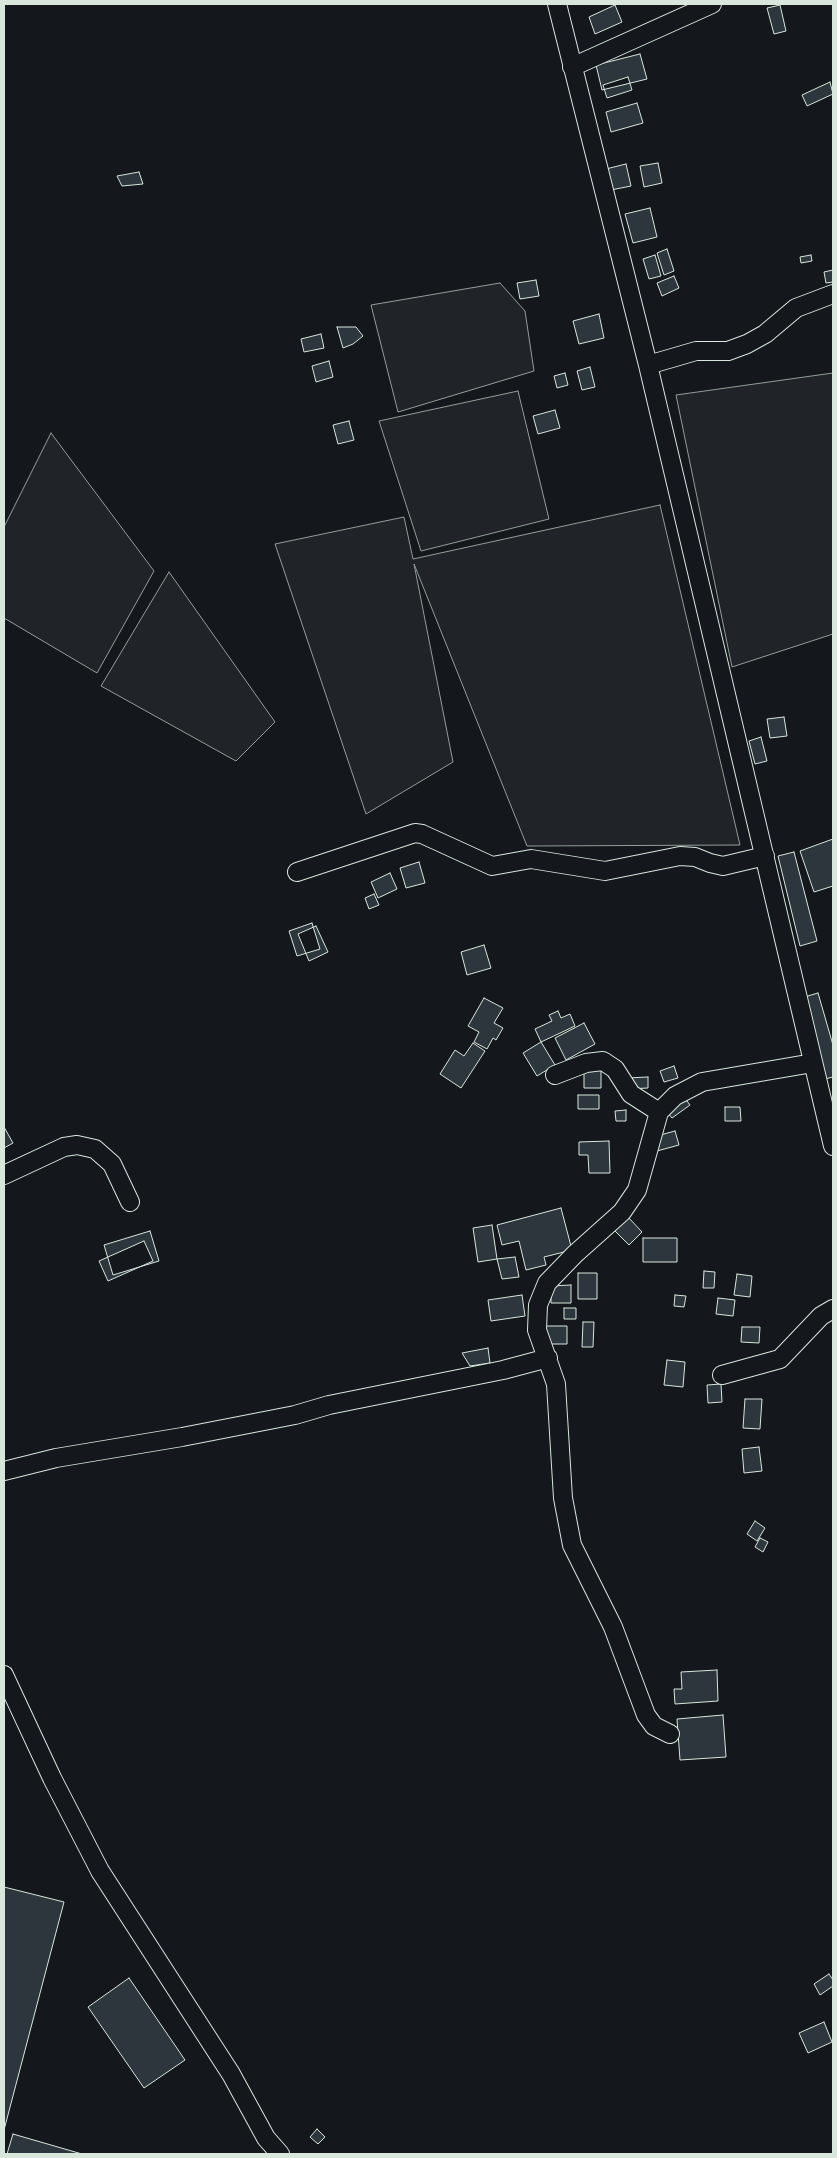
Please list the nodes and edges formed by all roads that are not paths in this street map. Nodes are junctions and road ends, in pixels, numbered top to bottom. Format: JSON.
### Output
{"nodes":[{"id":1,"x":557,"y":4,"type":"edge"},
{"id":2,"x":712,"y":4,"type":"edge"},
{"id":3,"x":572,"y":67,"type":"junction"},
{"id":4,"x":833,"y":294,"type":"edge"},
{"id":5,"x":648,"y":365,"type":"junction"},
{"id":6,"x":765,"y":856,"type":"junction"},
{"id":7,"x":297,"y":872,"type":"dead end"},
{"id":8,"x":813,"y":1063,"type":"junction"},
{"id":9,"x":555,"y":1075,"type":"dead end"},
{"id":10,"x":659,"y":1112,"type":"junction"},
{"id":11,"x":833,"y":1146,"type":"edge"},
{"id":12,"x":4,"y":1175,"type":"edge"},
{"id":13,"x":130,"y":1202,"type":"dead end"},
{"id":14,"x":833,"y":1309,"type":"edge"},
{"id":15,"x":548,"y":1358,"type":"junction"},
{"id":16,"x":722,"y":1375,"type":"dead end"},
{"id":17,"x":4,"y":1471,"type":"edge"},
{"id":18,"x":6,"y":1685,"type":"edge"},
{"id":19,"x":670,"y":1734,"type":"dead end"},
{"id":20,"x":280,"y":2154,"type":"edge"}],
"edges":[{"from":1,"to":3,"type":"street"},
{"from":2,"to":3,"type":"street"},
{"from":3,"to":5,"type":"street"},
{"from":4,"to":5,"type":"street"},
{"from":5,"to":6,"type":"street"},
{"from":6,"to":7,"type":"street"},
{"from":6,"to":8,"type":"street"},
{"from":8,"to":10,"type":"street"},
{"from":8,"to":11,"type":"street"},
{"from":9,"to":10,"type":"street"},
{"from":10,"to":15,"type":"street"},
{"from":12,"to":13,"type":"street"},
{"from":14,"to":16,"type":"street"},
{"from":15,"to":17,"type":"street"},
{"from":15,"to":19,"type":"street"},
{"from":18,"to":20,"type":"street"}]}
